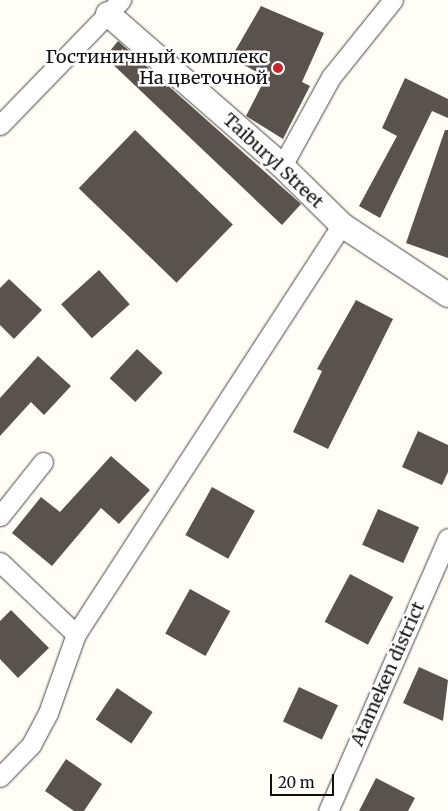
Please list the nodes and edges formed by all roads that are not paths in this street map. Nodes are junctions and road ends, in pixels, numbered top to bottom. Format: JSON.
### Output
{"nodes":[{"id":1,"x":394,"y":0,"type":"edge"},
{"id":2,"x":115,"y":7,"type":"edge"},
{"id":3,"x":0,"y":125,"type":"edge"},
{"id":4,"x":282,"y":166,"type":"junction"},
{"id":5,"x":342,"y":225,"type":"junction"},
{"id":6,"x":448,"y":295,"type":"edge"},
{"id":7,"x":43,"y":462,"type":"dead end"},
{"id":8,"x":0,"y":516,"type":"edge"},
{"id":9,"x":448,"y":538,"type":"edge"},
{"id":10,"x":0,"y":562,"type":"edge"},
{"id":11,"x":76,"y":634,"type":"junction"},
{"id":12,"x":0,"y":777,"type":"edge"},
{"id":13,"x":328,"y":811,"type":"edge"}],
"edges":[{"from":1,"to":4,"type":"street"},
{"from":2,"to":3,"type":"street"},
{"from":2,"to":4,"type":"street","name":"Taiburyl Street"},
{"from":4,"to":5,"type":"street","name":"Taiburyl Street"},
{"from":5,"to":6,"type":"street","name":"Taiburyl Street"},
{"from":5,"to":11,"type":"street"},
{"from":7,"to":8,"type":"street"},
{"from":9,"to":13,"type":"street","name":"Atameken district"},
{"from":10,"to":11,"type":"street"},
{"from":11,"to":12,"type":"street"}]}
